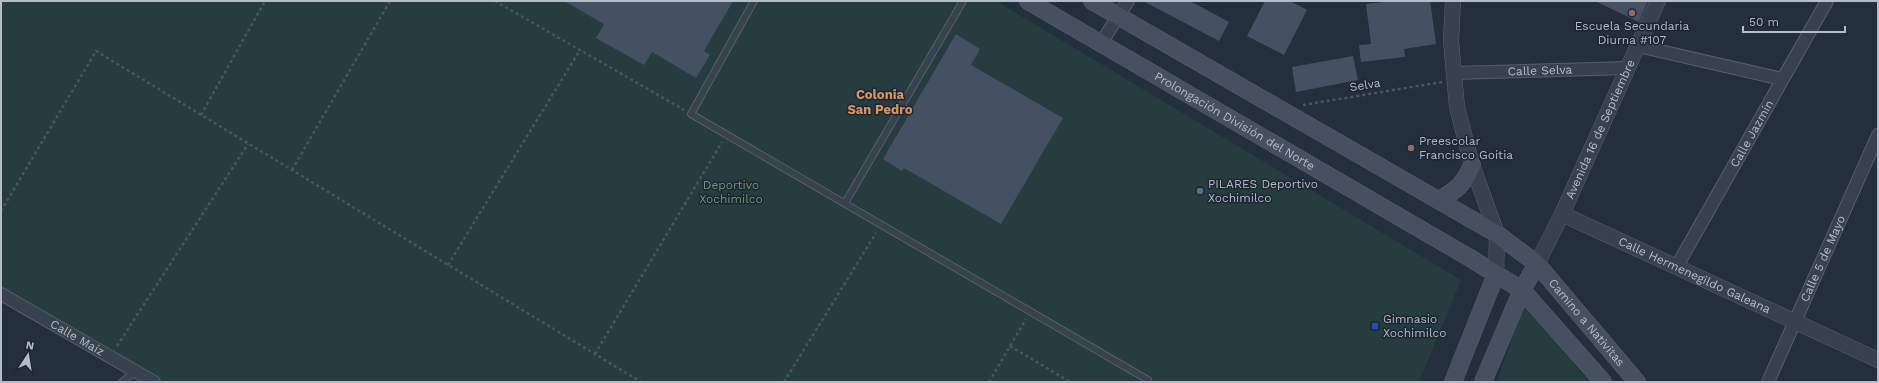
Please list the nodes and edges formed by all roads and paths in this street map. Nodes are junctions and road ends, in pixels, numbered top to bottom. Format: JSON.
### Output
{"nodes":[{"id":1,"x":265,"y":1,"type":"edge"},
{"id":2,"x":390,"y":1,"type":"edge"},
{"id":3,"x":495,"y":1,"type":"edge"},
{"id":4,"x":754,"y":1,"type":"edge"},
{"id":5,"x":963,"y":1,"type":"edge"},
{"id":6,"x":1029,"y":1,"type":"edge"},
{"id":7,"x":1092,"y":1,"type":"edge"},
{"id":8,"x":1128,"y":1,"type":"edge"},
{"id":9,"x":1454,"y":1,"type":"edge"},
{"id":10,"x":1658,"y":1,"type":"edge"},
{"id":11,"x":1827,"y":1,"type":"edge"},
{"id":12,"x":1118,"y":16,"type":"junction"},
{"id":13,"x":1101,"y":43,"type":"junction"},
{"id":14,"x":1638,"y":46,"type":"junction"},
{"id":15,"x":580,"y":50,"type":"junction"},
{"id":16,"x":1628,"y":68,"type":"junction"},
{"id":17,"x":1453,"y":76,"type":"junction"},
{"id":18,"x":1782,"y":79,"type":"junction"},
{"id":19,"x":1302,"y":105,"type":"dead end"},
{"id":20,"x":691,"y":114,"type":"junction"},
{"id":21,"x":201,"y":115,"type":"junction"},
{"id":22,"x":726,"y":135,"type":"junction"},
{"id":23,"x":1878,"y":135,"type":"edge"},
{"id":24,"x":248,"y":144,"type":"junction"},
{"id":25,"x":1472,"y":165,"type":"junction"},
{"id":26,"x":292,"y":170,"type":"junction"},
{"id":27,"x":1439,"y":200,"type":"junction"},
{"id":28,"x":845,"y":203,"type":"junction"},
{"id":29,"x":1,"y":211,"type":"edge"},
{"id":30,"x":1562,"y":214,"type":"junction"},
{"id":31,"x":882,"y":224,"type":"junction"},
{"id":32,"x":1497,"y":234,"type":"junction"},
{"id":33,"x":1536,"y":264,"type":"junction"},
{"id":34,"x":448,"y":265,"type":"junction"},
{"id":35,"x":1677,"y":266,"type":"junction"},
{"id":36,"x":1496,"y":274,"type":"junction"},
{"id":37,"x":1522,"y":290,"type":"junction"},
{"id":38,"x":1,"y":294,"type":"edge"},
{"id":39,"x":1031,"y":311,"type":"junction"},
{"id":40,"x":1796,"y":321,"type":"junction"},
{"id":41,"x":1010,"y":346,"type":"junction"},
{"id":42,"x":595,"y":354,"type":"junction"},
{"id":43,"x":110,"y":358,"type":"junction"},
{"id":44,"x":1878,"y":360,"type":"edge"},
{"id":45,"x":135,"y":372,"type":"junction"},
{"id":46,"x":1148,"y":380,"type":"dead end"},
{"id":47,"x":122,"y":382,"type":"edge"},
{"id":48,"x":154,"y":382,"type":"edge"},
{"id":49,"x":641,"y":382,"type":"edge"},
{"id":50,"x":784,"y":382,"type":"edge"},
{"id":51,"x":989,"y":382,"type":"edge"},
{"id":52,"x":1070,"y":382,"type":"edge"},
{"id":53,"x":1453,"y":382,"type":"edge"},
{"id":54,"x":1483,"y":382,"type":"edge"},
{"id":55,"x":1603,"y":382,"type":"edge"},
{"id":56,"x":1637,"y":382,"type":"edge"},
{"id":57,"x":1768,"y":382,"type":"edge"}],
"edges":[{"from":1,"to":21,"type":"path"},
{"from":2,"to":26,"type":"path"},
{"from":3,"to":15,"type":"path"},
{"from":4,"to":20,"type":"lane"},
{"from":5,"to":28,"type":"lane"},
{"from":6,"to":13,"type":"main road","name":"Prolongación División del Norte"},
{"from":7,"to":12,"type":"main road"},
{"from":8,"to":12,"type":"street"},
{"from":9,"to":17,"type":"street"},
{"from":10,"to":14,"type":"street","name":"Avenida 16 de Septiembre"},
{"from":11,"to":18,"type":"street","name":"Calle Jazmín"},
{"from":12,"to":13,"type":"street"},
{"from":12,"to":27,"type":"main road"},
{"from":13,"to":36,"type":"main road","name":"Prolongación División del Norte"},
{"from":14,"to":16,"type":"street","name":"Avenida 16 de Septiembre"},
{"from":14,"to":18,"type":"street"},
{"from":15,"to":20,"type":"path"},
{"from":15,"to":34,"type":"path"},
{"from":16,"to":17,"type":"street","name":"Calle Selva"},
{"from":16,"to":30,"type":"street","name":"Avenida 16 de Septiembre"},
{"from":17,"to":19,"type":"path","name":"Selva"},
{"from":17,"to":25,"type":"street"},
{"from":18,"to":35,"type":"street","name":"Calle Jazmín"},
{"from":20,"to":22,"type":"lane"},
{"from":21,"to":24,"type":"path"},
{"from":21,"to":29,"type":"path"},
{"from":22,"to":28,"type":"lane"},
{"from":22,"to":42,"type":"path"},
{"from":23,"to":40,"type":"street","name":"Calle 5 de Mayo"},
{"from":24,"to":26,"type":"path"},
{"from":24,"to":43,"type":"path"},
{"from":25,"to":27,"type":"main road"},
{"from":25,"to":32,"type":"street"},
{"from":26,"to":34,"type":"path"},
{"from":27,"to":32,"type":"main road"},
{"from":28,"to":31,"type":"lane"},
{"from":30,"to":33,"type":"street"},
{"from":30,"to":35,"type":"street","name":"Calle Hermenegildo Galeana"},
{"from":31,"to":39,"type":"lane"},
{"from":31,"to":50,"type":"path"},
{"from":32,"to":33,"type":"main road"},
{"from":32,"to":36,"type":"street"},
{"from":33,"to":37,"type":"main road"},
{"from":33,"to":56,"type":"main road","name":"Camino a Nativitas"},
{"from":34,"to":42,"type":"path"},
{"from":35,"to":40,"type":"street","name":"Calle Hermenegildo Galeana"},
{"from":36,"to":37,"type":"main road","name":"Prolongación División del Norte"},
{"from":36,"to":53,"type":"main road"},
{"from":37,"to":54,"type":"main road"},
{"from":37,"to":55,"type":"main road"},
{"from":38,"to":43,"type":"street","name":"Calle Maíz"},
{"from":39,"to":41,"type":"path"},
{"from":39,"to":46,"type":"lane"},
{"from":40,"to":44,"type":"street","name":"Calle Hermenegildo Galeana"},
{"from":40,"to":57,"type":"street","name":"Calle 5 de Mayo"},
{"from":41,"to":51,"type":"path"},
{"from":41,"to":52,"type":"path"},
{"from":42,"to":49,"type":"path"},
{"from":43,"to":45,"type":"street","name":"Calle Maíz"},
{"from":45,"to":47,"type":"lane"},
{"from":45,"to":48,"type":"street","name":"Calle Maíz"}]}
